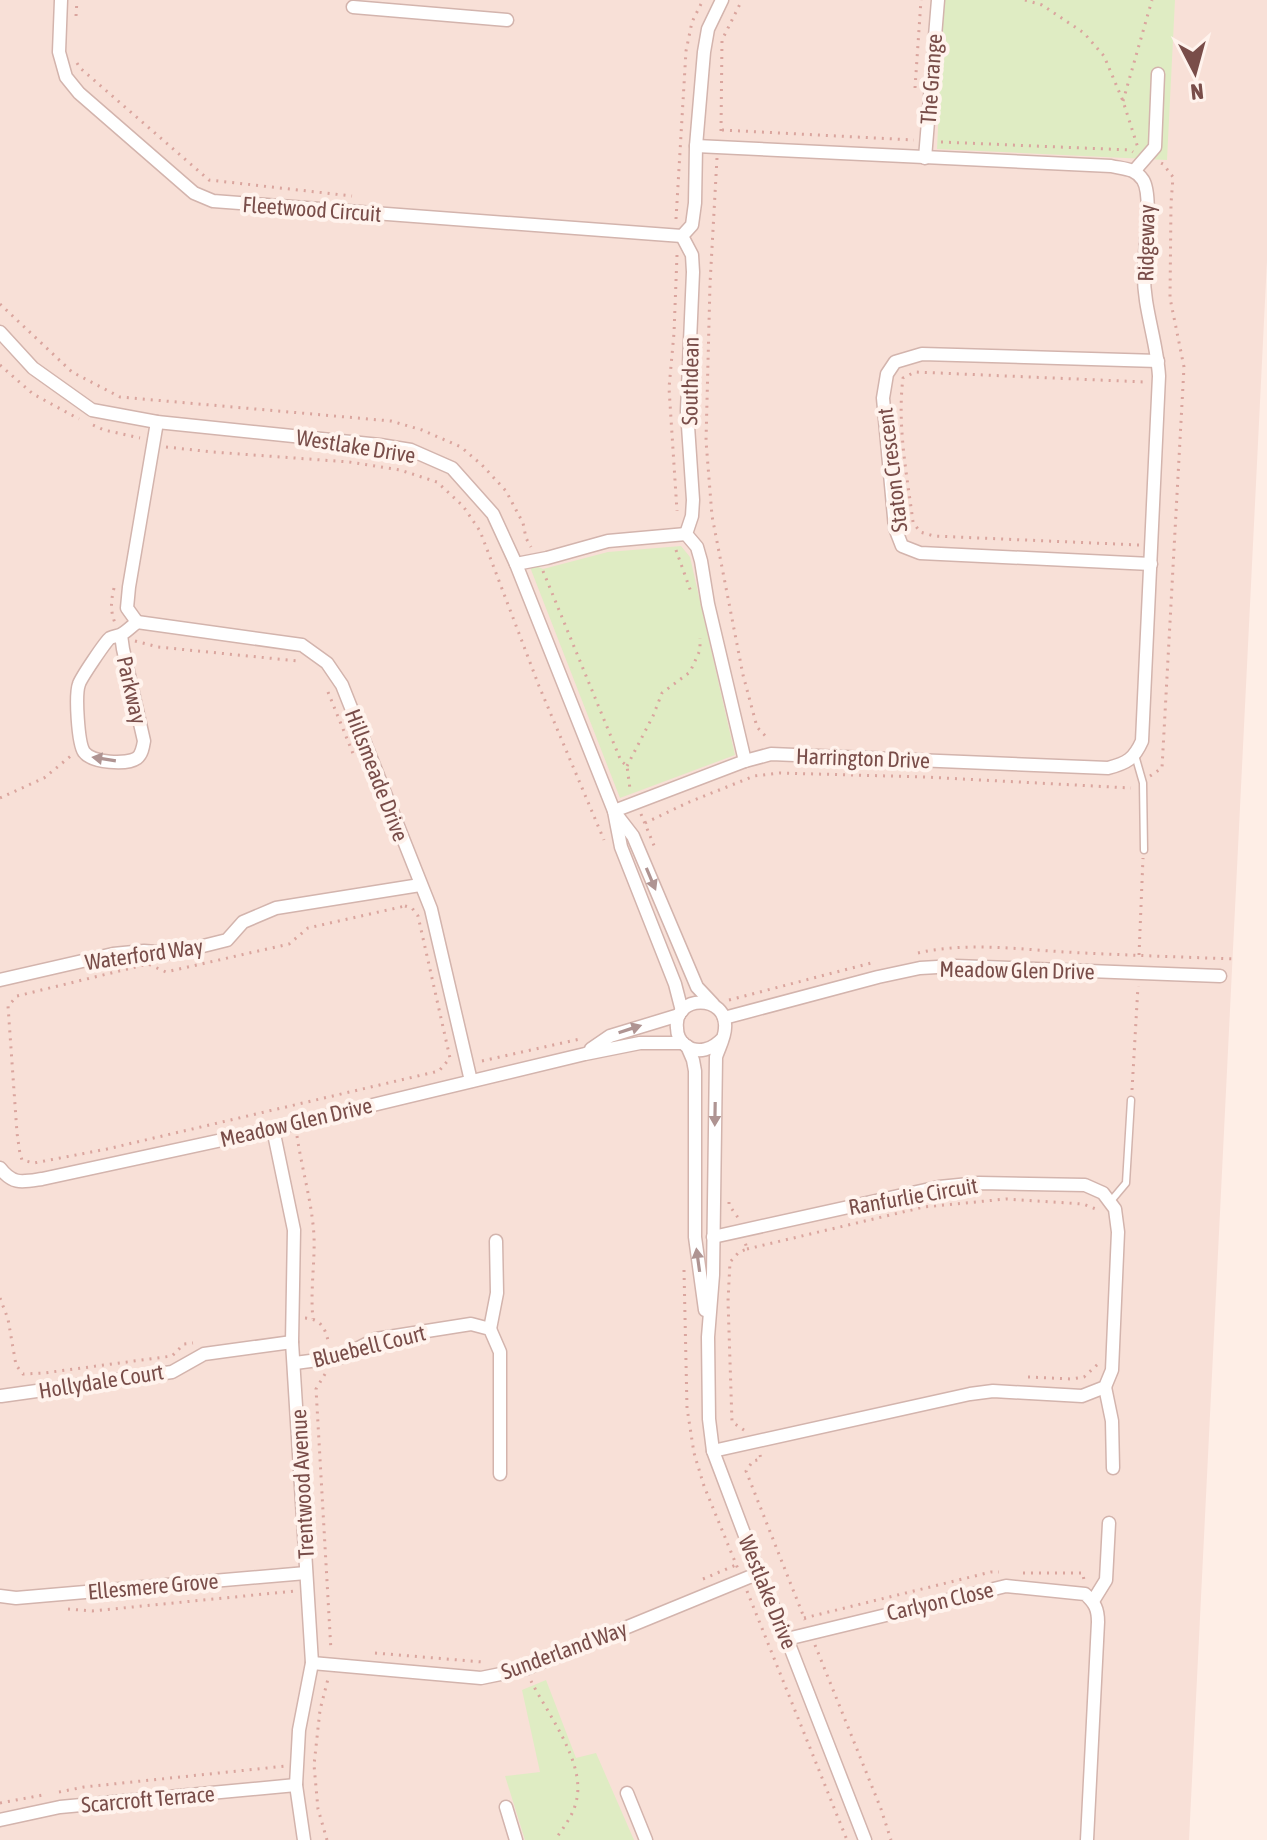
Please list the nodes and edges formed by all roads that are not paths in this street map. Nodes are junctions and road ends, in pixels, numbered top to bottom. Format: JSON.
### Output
{"nodes":[{"id":1,"x":61,"y":0,"type":"edge"},
{"id":2,"x":722,"y":0,"type":"edge"},
{"id":3,"x":938,"y":0,"type":"edge"},
{"id":4,"x":375,"y":5,"type":"edge"},
{"id":5,"x":353,"y":7,"type":"dead end"},
{"id":6,"x":507,"y":20,"type":"dead end"},
{"id":7,"x":1158,"y":74,"type":"dead end"},
{"id":8,"x":696,"y":146,"type":"junction"},
{"id":9,"x":925,"y":158,"type":"junction"},
{"id":10,"x":1135,"y":170,"type":"junction"},
{"id":11,"x":682,"y":236,"type":"junction"},
{"id":12,"x":0,"y":332,"type":"edge"},
{"id":13,"x":1158,"y":361,"type":"junction"},
{"id":14,"x":157,"y":422,"type":"junction"},
{"id":15,"x":686,"y":534,"type":"junction"},
{"id":16,"x":516,"y":564,"type":"junction"},
{"id":17,"x":1151,"y":564,"type":"junction"},
{"id":18,"x":137,"y":622,"type":"junction"},
{"id":19,"x":123,"y":634,"type":"junction"},
{"id":20,"x":1135,"y":755,"type":"junction"},
{"id":21,"x":745,"y":761,"type":"junction"},
{"id":22,"x":614,"y":811,"type":"junction"},
{"id":23,"x":1144,"y":850,"type":"road end"},
{"id":24,"x":420,"y":885,"type":"junction"},
{"id":25,"x":1220,"y":976,"type":"dead end"},
{"id":26,"x":0,"y":980,"type":"edge"},
{"id":27,"x":713,"y":1004,"type":"junction"},
{"id":28,"x":680,"y":1013,"type":"junction"},
{"id":29,"x":729,"y":1016,"type":"junction"},
{"id":30,"x":723,"y":1038,"type":"junction"},
{"id":31,"x":685,"y":1044,"type":"junction"},
{"id":32,"x":585,"y":1054,"type":"junction"},
{"id":33,"x":471,"y":1081,"type":"junction"},
{"id":34,"x":1131,"y":1100,"type":"road end"},
{"id":35,"x":273,"y":1129,"type":"junction"},
{"id":36,"x":3,"y":1172,"type":"edge"},
{"id":37,"x":1110,"y":1202,"type":"junction"},
{"id":38,"x":713,"y":1237,"type":"junction"},
{"id":39,"x":496,"y":1241,"type":"dead end"},
{"id":40,"x":490,"y":1329,"type":"junction"},
{"id":41,"x":708,"y":1337,"type":"junction"},
{"id":42,"x":292,"y":1342,"type":"junction"},
{"id":43,"x":295,"y":1363,"type":"junction"},
{"id":44,"x":1105,"y":1387,"type":"junction"},
{"id":45,"x":0,"y":1396,"type":"edge"},
{"id":46,"x":713,"y":1451,"type":"junction"},
{"id":47,"x":1113,"y":1468,"type":"dead end"},
{"id":48,"x":500,"y":1474,"type":"dead end"},
{"id":49,"x":1109,"y":1523,"type":"dead end"},
{"id":50,"x":306,"y":1573,"type":"junction"},
{"id":51,"x":759,"y":1573,"type":"junction"},
{"id":52,"x":0,"y":1596,"type":"edge"},
{"id":53,"x":1089,"y":1598,"type":"junction"},
{"id":54,"x":787,"y":1639,"type":"junction"},
{"id":55,"x":312,"y":1663,"type":"junction"},
{"id":56,"x":296,"y":1785,"type":"junction"},
{"id":57,"x":627,"y":1793,"type":"dead end"},
{"id":58,"x":506,"y":1807,"type":"dead end"},
{"id":59,"x":0,"y":1820,"type":"edge"},
{"id":60,"x":304,"y":1840,"type":"edge"},
{"id":61,"x":516,"y":1840,"type":"edge"},
{"id":62,"x":646,"y":1840,"type":"edge"},
{"id":63,"x":865,"y":1840,"type":"edge"},
{"id":64,"x":1087,"y":1840,"type":"edge"}],
"edges":[{"from":1,"to":11,"type":"street","name":"Fleetwood Circuit"},
{"from":2,"to":8,"type":"street"},
{"from":3,"to":9,"type":"street","name":"The Grange"},
{"from":4,"to":5,"type":"street"},
{"from":4,"to":6,"type":"street"},
{"from":7,"to":10,"type":"street"},
{"from":8,"to":9,"type":"street"},
{"from":8,"to":11,"type":"street"},
{"from":9,"to":10,"type":"street"},
{"from":10,"to":13,"type":"street","name":"Ridgeway"},
{"from":11,"to":15,"type":"street","name":"Southdean"},
{"from":12,"to":14,"type":"street","name":"Westlake Drive"},
{"from":13,"to":17,"type":"street","name":"Ridgeway"},
{"from":13,"to":17,"type":"street","name":"Staton Crescent"},
{"from":14,"to":16,"type":"street","name":"Westlake Drive"},
{"from":14,"to":18,"type":"street","name":"Parkway"},
{"from":15,"to":16,"type":"street"},
{"from":15,"to":21,"type":"street"},
{"from":16,"to":22,"type":"street","name":"Westlake Drive"},
{"from":17,"to":20,"type":"street","name":"Ridgeway"},
{"from":18,"to":19,"type":"street"},
{"from":18,"to":24,"type":"street","name":"Hillsmeade Drive"},
{"from":19,"to":19,"type":"street","name":"Parkway","one_way":true},
{"from":20,"to":21,"type":"street","name":"Harrington Drive"},
{"from":20,"to":23,"type":"lane","name":"Ridgeway"},
{"from":21,"to":22,"type":"street","name":"Harrington Drive"},
{"from":22,"to":27,"type":"street","name":"Westlake Drive","one_way":true},
{"from":22,"to":28,"type":"street","name":"Westlake Drive"},
{"from":24,"to":26,"type":"street","name":"Waterford Way"},
{"from":24,"to":33,"type":"street","name":"Hillsmeade Drive"},
{"from":25,"to":29,"type":"street","name":"Meadow Glen Drive"},
{"from":27,"to":28,"type":"street"},
{"from":27,"to":29,"type":"street"},
{"from":28,"to":31,"type":"street"},
{"from":32,"to":28,"type":"street","name":"Meadow Glen Drive","one_way":true},
{"from":29,"to":30,"type":"street"},
{"from":30,"to":31,"type":"street"},
{"from":30,"to":38,"type":"street","name":"Westlake Drive","one_way":true},
{"from":31,"to":32,"type":"street","name":"Meadow Glen Drive"},
{"from":41,"to":31,"type":"street","name":"Westlake Drive","one_way":true},
{"from":32,"to":33,"type":"street","name":"Meadow Glen Drive"},
{"from":33,"to":35,"type":"street","name":"Meadow Glen Drive"},
{"from":34,"to":37,"type":"lane"},
{"from":35,"to":36,"type":"street","name":"Meadow Glen Drive"},
{"from":35,"to":42,"type":"street","name":"Trentwood Avenue"},
{"from":37,"to":38,"type":"street","name":"Ranfurlie Circuit"},
{"from":37,"to":44,"type":"street"},
{"from":38,"to":41,"type":"street","name":"Westlake Drive"},
{"from":39,"to":40,"type":"street"},
{"from":40,"to":43,"type":"street","name":"Bluebell Court"},
{"from":40,"to":48,"type":"street"},
{"from":41,"to":46,"type":"street","name":"Westlake Drive"},
{"from":42,"to":43,"type":"street","name":"Trentwood Avenue"},
{"from":42,"to":45,"type":"street","name":"Hollydale Court"},
{"from":43,"to":50,"type":"street","name":"Trentwood Avenue"},
{"from":44,"to":46,"type":"street"},
{"from":44,"to":47,"type":"street"},
{"from":46,"to":51,"type":"street","name":"Westlake Drive"},
{"from":49,"to":53,"type":"street"},
{"from":50,"to":52,"type":"street","name":"Ellesmere Grove"},
{"from":50,"to":55,"type":"street","name":"Trentwood Avenue"},
{"from":51,"to":54,"type":"street","name":"Westlake Drive"},
{"from":51,"to":55,"type":"street","name":"Sunderland Way"},
{"from":53,"to":54,"type":"street","name":"Carlyon Close"},
{"from":53,"to":64,"type":"street"},
{"from":54,"to":63,"type":"street","name":"Westlake Drive"},
{"from":55,"to":56,"type":"street","name":"Trentwood Avenue"},
{"from":56,"to":59,"type":"street","name":"Scarcroft Terrace"},
{"from":56,"to":60,"type":"street","name":"Trentwood Avenue"},
{"from":57,"to":62,"type":"street"},
{"from":58,"to":61,"type":"street"}]}
